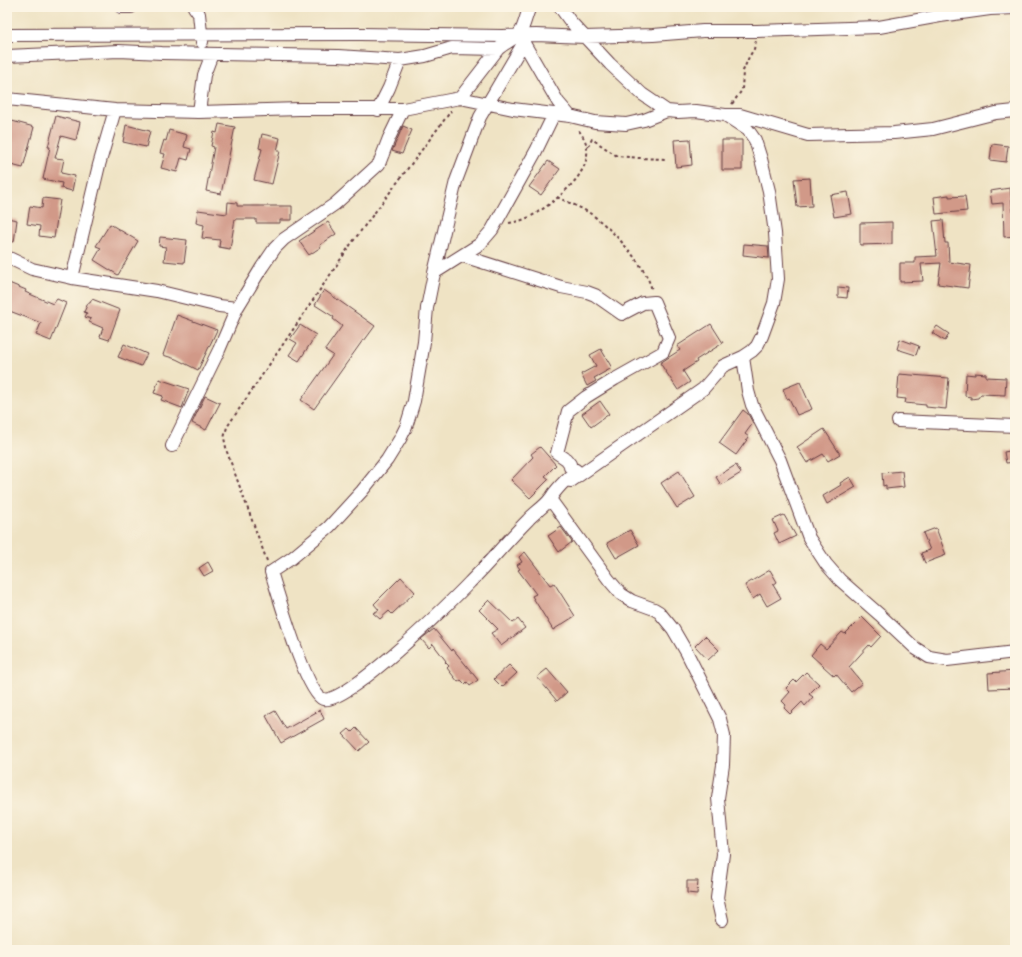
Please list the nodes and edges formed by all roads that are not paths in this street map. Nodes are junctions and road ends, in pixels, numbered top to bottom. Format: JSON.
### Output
{"nodes":[{"id":1,"x":121,"y":7,"type":"edge"},
{"id":2,"x":131,"y":7,"type":"edge"},
{"id":3,"x":194,"y":7,"type":"edge"},
{"id":4,"x":530,"y":7,"type":"edge"},
{"id":5,"x":560,"y":7,"type":"edge"},
{"id":6,"x":1015,"y":8,"type":"edge"},
{"id":7,"x":202,"y":34,"type":"junction"},
{"id":8,"x":7,"y":35,"type":"edge"},
{"id":9,"x":585,"y":37,"type":"junction"},
{"id":10,"x":520,"y":38,"type":"junction"},
{"id":11,"x":498,"y":49,"type":"junction"},
{"id":12,"x":207,"y":53,"type":"junction"},
{"id":13,"x":7,"y":56,"type":"edge"},
{"id":14,"x":400,"y":60,"type":"junction"},
{"id":15,"x":460,"y":98,"type":"junction"},
{"id":16,"x":7,"y":99,"type":"edge"},
{"id":17,"x":487,"y":104,"type":"junction"},
{"id":18,"x":115,"y":110,"type":"junction"},
{"id":19,"x":378,"y":110,"type":"junction"},
{"id":20,"x":403,"y":110,"type":"junction"},
{"id":21,"x":667,"y":111,"type":"junction"},
{"id":22,"x":1015,"y":111,"type":"edge"},
{"id":23,"x":199,"y":112,"type":"junction"},
{"id":24,"x":554,"y":114,"type":"junction"},
{"id":25,"x":725,"y":115,"type":"junction"},
{"id":26,"x":570,"y":116,"type":"junction"},
{"id":27,"x":463,"y":256,"type":"junction"},
{"id":28,"x":7,"y":257,"type":"edge"},
{"id":29,"x":434,"y":273,"type":"junction"},
{"id":30,"x":72,"y":278,"type":"junction"},
{"id":31,"x":237,"y":308,"type":"junction"},
{"id":32,"x":743,"y":357,"type":"junction"},
{"id":33,"x":898,"y":421,"type":"dead end"},
{"id":34,"x":1015,"y":426,"type":"edge"},
{"id":35,"x":172,"y":446,"type":"dead end"},
{"id":36,"x":552,"y":496,"type":"junction"},
{"id":37,"x":1015,"y":652,"type":"edge"},
{"id":38,"x":722,"y":920,"type":"dead end"}],
"edges":[{"from":1,"to":2,"type":"street"},
{"from":3,"to":7,"type":"street"},
{"from":4,"to":10,"type":"street"},
{"from":5,"to":9,"type":"street"},
{"from":6,"to":9,"type":"street"},
{"from":7,"to":8,"type":"street"},
{"from":7,"to":10,"type":"street"},
{"from":7,"to":12,"type":"street"},
{"from":9,"to":10,"type":"street"},
{"from":9,"to":21,"type":"street"},
{"from":10,"to":11,"type":"street"},
{"from":10,"to":17,"type":"street"},
{"from":10,"to":26,"type":"street"},
{"from":11,"to":14,"type":"street"},
{"from":11,"to":15,"type":"street"},
{"from":12,"to":13,"type":"street"},
{"from":12,"to":14,"type":"street"},
{"from":12,"to":23,"type":"street"},
{"from":14,"to":19,"type":"street"},
{"from":15,"to":17,"type":"street"},
{"from":15,"to":20,"type":"street"},
{"from":16,"to":18,"type":"street"},
{"from":17,"to":24,"type":"street"},
{"from":17,"to":29,"type":"street"},
{"from":18,"to":23,"type":"street"},
{"from":18,"to":30,"type":"street"},
{"from":19,"to":20,"type":"street"},
{"from":19,"to":23,"type":"street"},
{"from":20,"to":31,"type":"street"},
{"from":21,"to":25,"type":"street"},
{"from":21,"to":26,"type":"street"},
{"from":22,"to":25,"type":"street"},
{"from":24,"to":26,"type":"street"},
{"from":24,"to":27,"type":"street"},
{"from":25,"to":32,"type":"street"},
{"from":27,"to":29,"type":"street"},
{"from":27,"to":36,"type":"street"},
{"from":28,"to":30,"type":"street"},
{"from":29,"to":36,"type":"street"},
{"from":30,"to":31,"type":"street"},
{"from":31,"to":35,"type":"street"},
{"from":32,"to":36,"type":"street"},
{"from":32,"to":37,"type":"street"},
{"from":33,"to":34,"type":"street"},
{"from":36,"to":38,"type":"street"}]}
